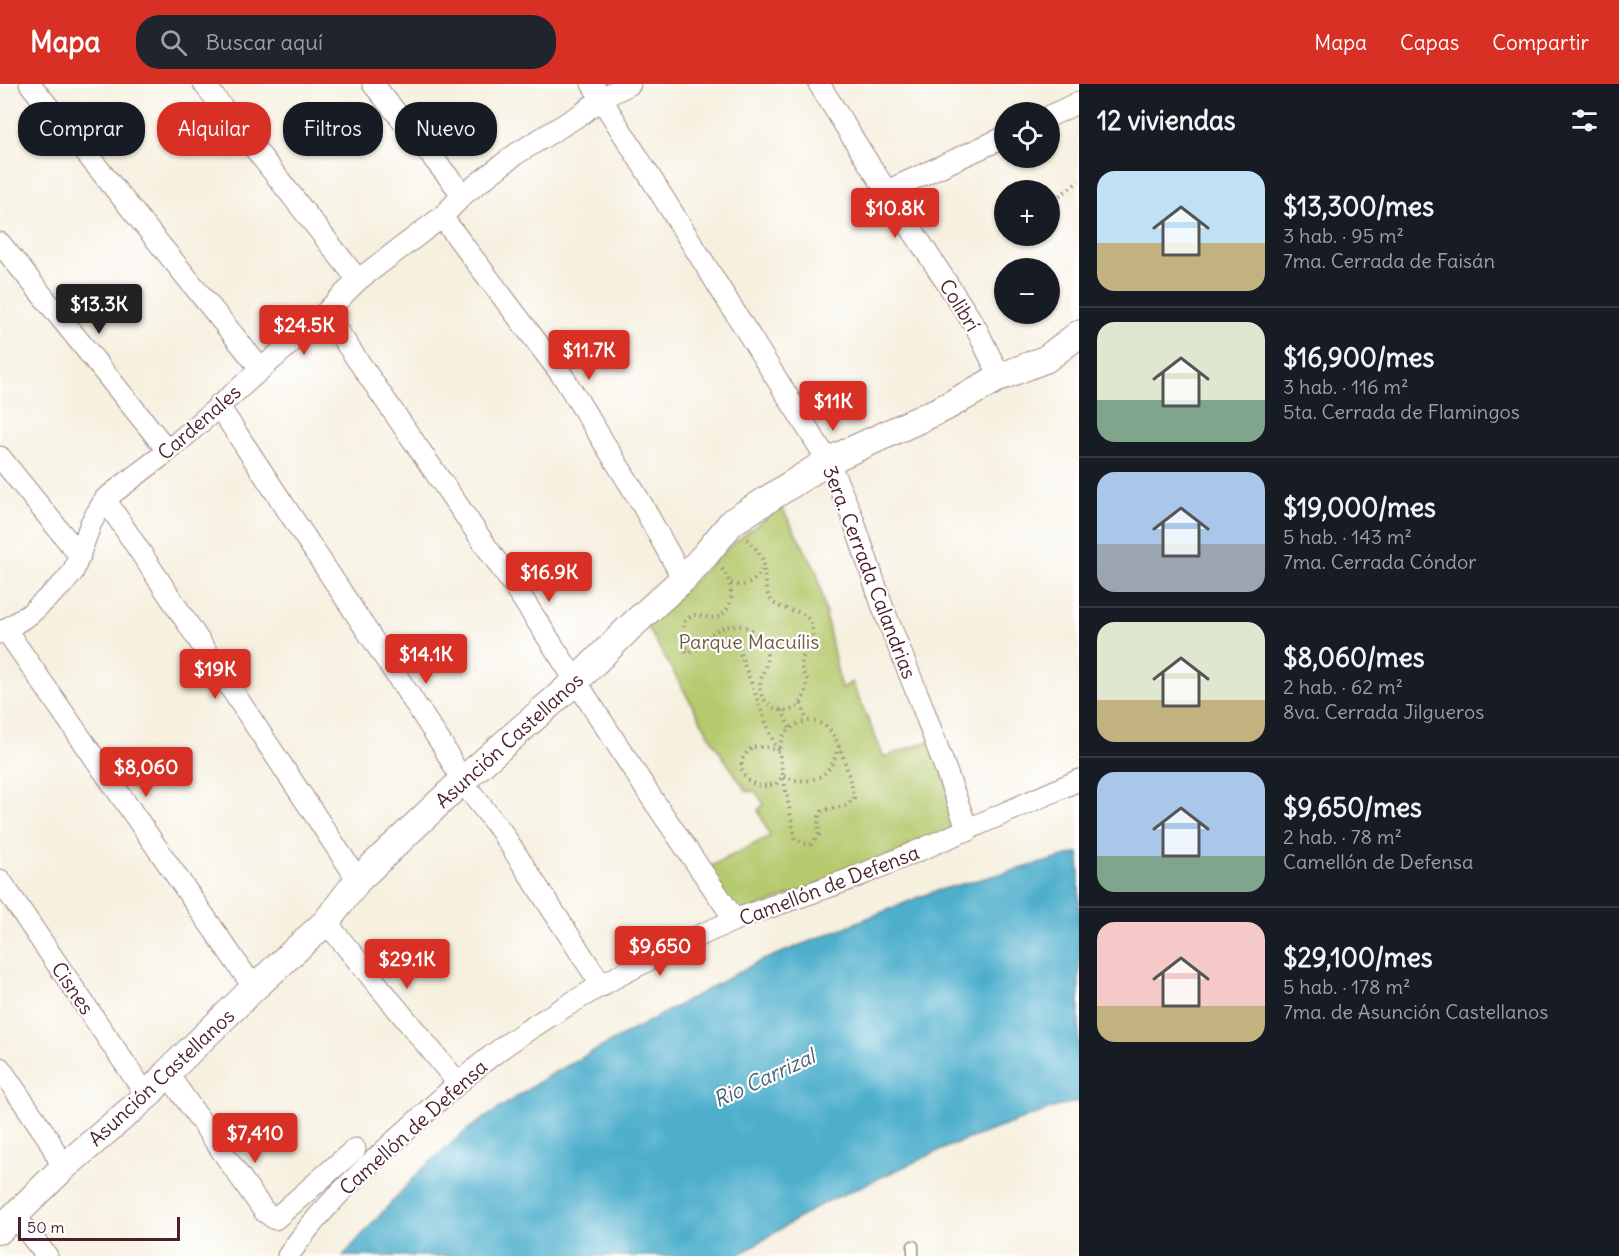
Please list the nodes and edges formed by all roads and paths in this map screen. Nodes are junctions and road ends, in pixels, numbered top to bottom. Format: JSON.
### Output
{"nodes":[{"id":1,"x":30,"y":84,"type":"edge"},
{"id":2,"x":204,"y":84,"type":"edge"},
{"id":3,"x":373,"y":84,"type":"edge"},
{"id":4,"x":630,"y":84,"type":"edge"},
{"id":5,"x":819,"y":84,"type":"edge"},
{"id":6,"x":596,"y":92,"type":"edge"},
{"id":7,"x":1079,"y":102,"type":"edge"},
{"id":8,"x":1060,"y":111,"type":"edge"},
{"id":9,"x":994,"y":141,"type":"edge"},
{"id":10,"x":1079,"y":181,"type":"edge"},
{"id":11,"x":887,"y":191,"type":"junction"},
{"id":12,"x":463,"y":195,"type":"junction"},
{"id":13,"x":1060,"y":195,"type":"edge"},
{"id":14,"x":442,"y":217,"type":"junction"},
{"id":15,"x":0,"y":243,"type":"edge"},
{"id":16,"x":358,"y":280,"type":"junction"},
{"id":17,"x":325,"y":313,"type":"junction"},
{"id":18,"x":1079,"y":334,"type":"edge"},
{"id":19,"x":260,"y":368,"type":"junction"},
{"id":20,"x":1000,"y":377,"type":"junction"},
{"id":21,"x":218,"y":405,"type":"junction"},
{"id":22,"x":168,"y":451,"type":"junction"},
{"id":23,"x":0,"y":457,"type":"edge"},
{"id":24,"x":828,"y":461,"type":"junction"},
{"id":25,"x":105,"y":499,"type":"junction"},
{"id":26,"x":732,"y":522,"type":"junction"},
{"id":27,"x":706,"y":554,"type":"junction"},
{"id":28,"x":80,"y":556,"type":"junction"},
{"id":29,"x":763,"y":565,"type":"junction"},
{"id":30,"x":683,"y":579,"type":"junction"},
{"id":31,"x":731,"y":583,"type":"junction"},
{"id":32,"x":3,"y":631,"type":"edge"},
{"id":33,"x":692,"y":642,"type":"junction"},
{"id":34,"x":576,"y":681,"type":"junction"},
{"id":35,"x":801,"y":704,"type":"junction"},
{"id":36,"x":782,"y":710,"type":"junction"},
{"id":37,"x":807,"y":721,"type":"junction"},
{"id":38,"x":790,"y":728,"type":"junction"},
{"id":39,"x":839,"y":746,"type":"junction"},
{"id":40,"x":779,"y":751,"type":"junction"},
{"id":41,"x":783,"y":776,"type":"junction"},
{"id":42,"x":1079,"y":780,"type":"edge"},
{"id":43,"x":462,"y":781,"type":"junction"},
{"id":44,"x":968,"y":831,"type":"junction"},
{"id":45,"x":0,"y":880,"type":"edge"},
{"id":46,"x":358,"y":880,"type":"junction"},
{"id":47,"x":735,"y":920,"type":"junction"},
{"id":48,"x":326,"y":922,"type":"junction"},
{"id":49,"x":602,"y":986,"type":"junction"},
{"id":50,"x":254,"y":988,"type":"junction"},
{"id":51,"x":0,"y":1068,"type":"edge"},
{"id":52,"x":167,"y":1073,"type":"junction"},
{"id":53,"x":458,"y":1083,"type":"junction"},
{"id":54,"x":147,"y":1096,"type":"junction"},
{"id":55,"x":355,"y":1149,"type":"dead end"},
{"id":56,"x":63,"y":1167,"type":"junction"},
{"id":57,"x":7,"y":1222,"type":"edge"},
{"id":58,"x":47,"y":1256,"type":"edge"},
{"id":59,"x":288,"y":1256,"type":"edge"}],
"edges":[{"from":1,"to":19,"type":"street"},
{"from":2,"to":16,"type":"street"},
{"from":3,"to":12,"type":"street"},
{"from":4,"to":6,"type":"street","name":"Cardenales"},
{"from":5,"to":11,"type":"street","name":"Colibrí"},
{"from":6,"to":12,"type":"street","name":"Cardenales"},
{"from":6,"to":24,"type":"street","name":"3era. Cerrada Calandrias"},
{"from":7,"to":8,"type":"street"},
{"from":9,"to":11,"type":"street"},
{"from":10,"to":13,"type":"path"},
{"from":11,"to":20,"type":"street","name":"Colibrí"},
{"from":12,"to":14,"type":"street","name":"Cardenales"},
{"from":14,"to":16,"type":"street","name":"Cardenales"},
{"from":14,"to":30,"type":"street"},
{"from":15,"to":22,"type":"street"},
{"from":16,"to":17,"type":"street","name":"Cardenales"},
{"from":17,"to":19,"type":"street","name":"Cardenales"},
{"from":17,"to":34,"type":"street"},
{"from":18,"to":20,"type":"street","name":"Asunción Castellanos"},
{"from":19,"to":21,"type":"street","name":"Cardenales"},
{"from":20,"to":24,"type":"street","name":"Asunción Castellanos"},
{"from":21,"to":22,"type":"street","name":"Cardenales"},
{"from":21,"to":43,"type":"street"},
{"from":22,"to":25,"type":"street","name":"Cardenales"},
{"from":23,"to":28,"type":"street"},
{"from":24,"to":26,"type":"street","name":"Asunción Castellanos"},
{"from":24,"to":44,"type":"street","name":"3era. Cerrada Calandrias"},
{"from":25,"to":28,"type":"street","name":"Cardenales"},
{"from":25,"to":46,"type":"street"},
{"from":26,"to":27,"type":"street","name":"Asunción Castellanos"},
{"from":26,"to":29,"type":"path"},
{"from":27,"to":30,"type":"street","name":"Asunción Castellanos"},
{"from":27,"to":31,"type":"path"},
{"from":28,"to":32,"type":"street","name":"Cardenales"},
{"from":29,"to":31,"type":"path"},
{"from":29,"to":35,"type":"path"},
{"from":30,"to":34,"type":"street","name":"Asunción Castellanos"},
{"from":31,"to":33,"type":"path"},
{"from":32,"to":50,"type":"street"},
{"from":33,"to":36,"type":"path"},
{"from":33,"to":40,"type":"path"},
{"from":34,"to":43,"type":"street","name":"Asunción Castellanos"},
{"from":34,"to":47,"type":"street"},
{"from":35,"to":36,"type":"path"},
{"from":35,"to":37,"type":"path"},
{"from":36,"to":38,"type":"path"},
{"from":37,"to":38,"type":"path"},
{"from":37,"to":39,"type":"path"},
{"from":38,"to":40,"type":"path"},
{"from":39,"to":41,"type":"path"},
{"from":39,"to":41,"type":"path"},
{"from":40,"to":41,"type":"path"},
{"from":40,"to":41,"type":"path"},
{"from":42,"to":44,"type":"street","name":"Camellón de Defensa"},
{"from":43,"to":46,"type":"street","name":"Asunción Castellanos"},
{"from":43,"to":49,"type":"street"},
{"from":44,"to":47,"type":"street","name":"Camellón de Defensa"},
{"from":45,"to":54,"type":"street","name":"Cisnes"},
{"from":46,"to":48,"type":"street","name":"Asunción Castellanos"},
{"from":47,"to":49,"type":"street","name":"Camellón de Defensa"},
{"from":48,"to":50,"type":"street","name":"Asunción Castellanos"},
{"from":48,"to":53,"type":"street"},
{"from":49,"to":53,"type":"street","name":"Camellón de Defensa"},
{"from":50,"to":52,"type":"street","name":"Asunción Castellanos"},
{"from":51,"to":56,"type":"street"},
{"from":52,"to":54,"type":"street","name":"Asunción Castellanos"},
{"from":52,"to":55,"type":"street"},
{"from":53,"to":59,"type":"street","name":"Camellón de Defensa"},
{"from":54,"to":56,"type":"street","name":"Asunción Castellanos"},
{"from":56,"to":57,"type":"street","name":"Asunción Castellanos"},
{"from":57,"to":58,"type":"street"}]}
